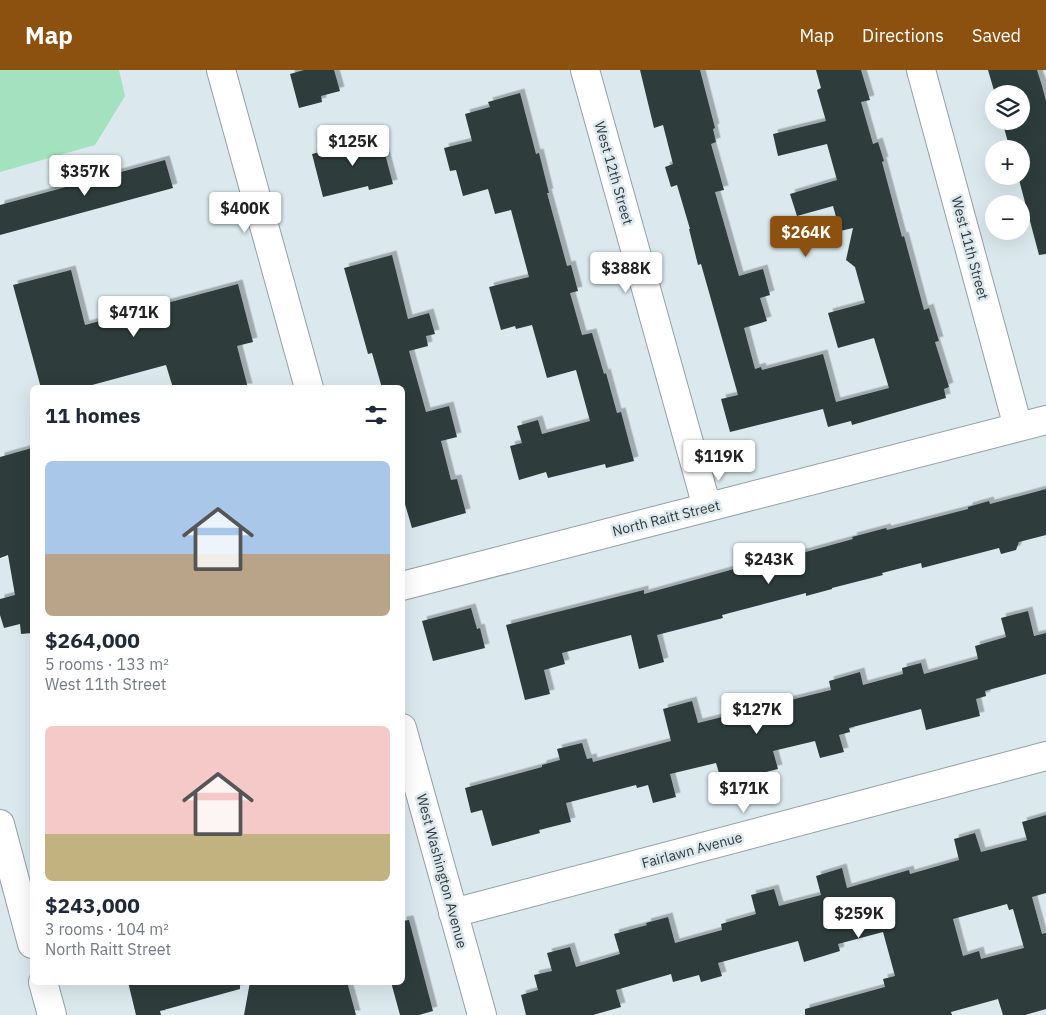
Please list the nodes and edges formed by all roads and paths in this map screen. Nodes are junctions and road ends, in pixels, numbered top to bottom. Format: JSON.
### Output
{"nodes":[{"id":1,"x":222,"y":70,"type":"edge"},
{"id":2,"x":585,"y":70,"type":"edge"},
{"id":3,"x":921,"y":70,"type":"edge"},
{"id":4,"x":308,"y":385,"type":"edge"},
{"id":5,"x":1046,"y":420,"type":"edge"},
{"id":6,"x":1018,"y":427,"type":"junction"},
{"id":7,"x":707,"y":507,"type":"junction"},
{"id":8,"x":405,"y":585,"type":"edge"},
{"id":9,"x":405,"y":739,"type":"edge"},
{"id":10,"x":1046,"y":756,"type":"edge"},
{"id":11,"x":0,"y":824,"type":"edge"},
{"id":12,"x":454,"y":913,"type":"junction"},
{"id":13,"x":30,"y":936,"type":"edge"},
{"id":14,"x":44,"y":985,"type":"edge"},
{"id":15,"x":52,"y":1015,"type":"edge"},
{"id":16,"x":482,"y":1015,"type":"edge"}],
"edges":[{"from":1,"to":4,"type":"street"},
{"from":2,"to":7,"type":"street","name":"West 12th Street"},
{"from":3,"to":6,"type":"street","name":"West 11th Street"},
{"from":5,"to":6,"type":"street","name":"North Raitt Street"},
{"from":6,"to":7,"type":"street","name":"North Raitt Street"},
{"from":7,"to":8,"type":"street","name":"North Raitt Street"},
{"from":9,"to":12,"type":"street","name":"West Washington Avenue"},
{"from":10,"to":12,"type":"street","name":"Fairlawn Avenue"},
{"from":11,"to":13,"type":"street"},
{"from":12,"to":16,"type":"street","name":"West Washington Avenue"},
{"from":14,"to":15,"type":"street"}]}
